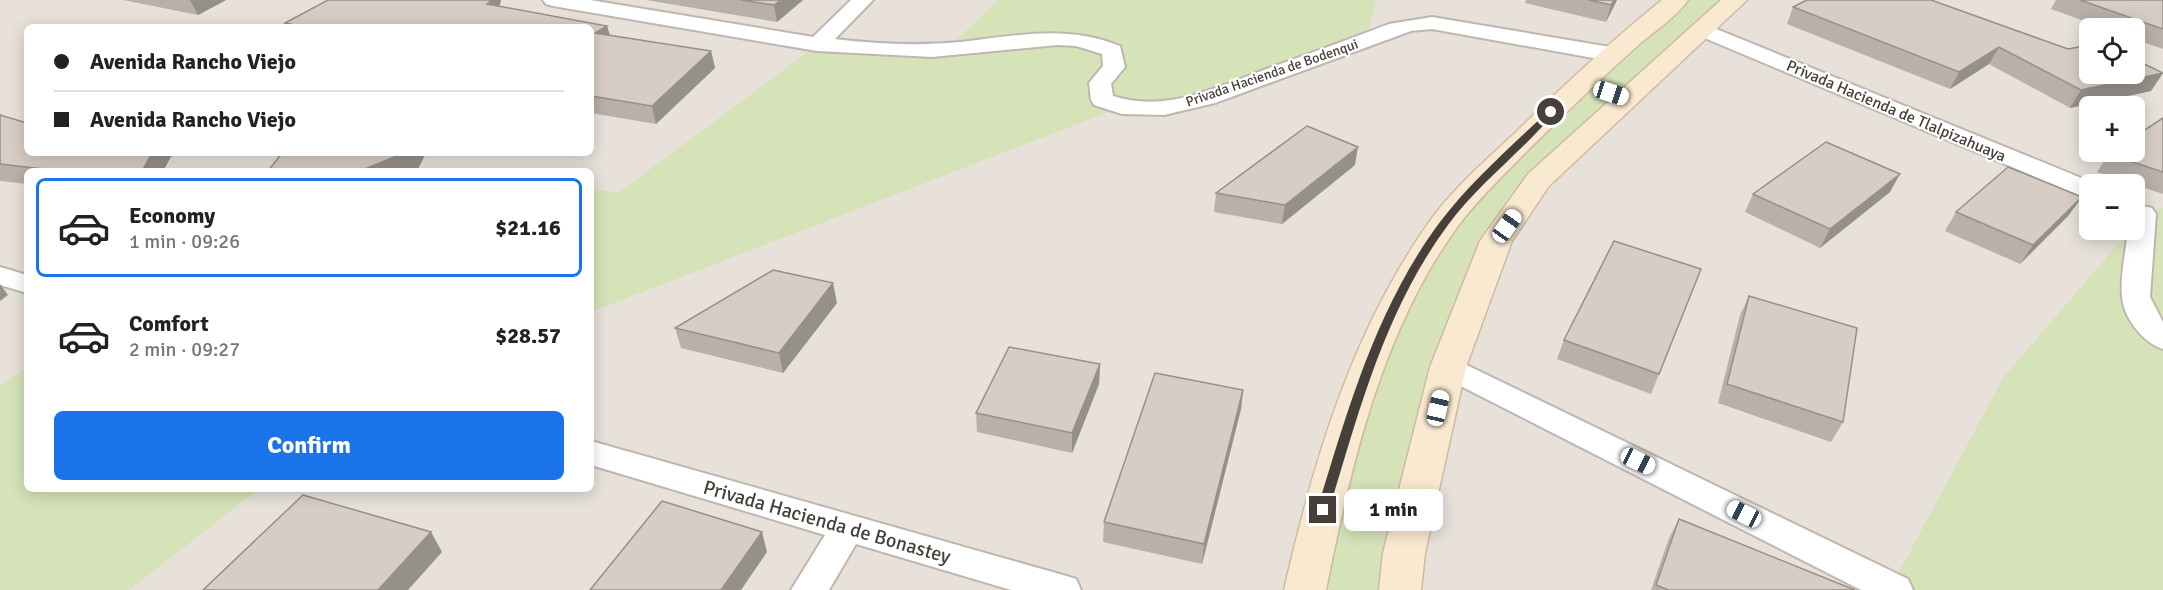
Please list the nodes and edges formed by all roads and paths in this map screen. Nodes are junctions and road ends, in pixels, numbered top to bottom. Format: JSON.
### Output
{"nodes":[{"id":1,"x":553,"y":0,"type":"edge"},
{"id":2,"x":863,"y":0,"type":"edge"},
{"id":3,"x":1676,"y":0,"type":"edge"},
{"id":4,"x":1719,"y":15,"type":"edge"},
{"id":5,"x":816,"y":45,"type":"junction"},
{"id":6,"x":1610,"y":54,"type":"junction"},
{"id":7,"x":1580,"y":83,"type":"junction"},
{"id":8,"x":1626,"y":98,"type":"junction"},
{"id":9,"x":2079,"y":186,"type":"edge"},
{"id":10,"x":2147,"y":211,"type":"edge"},
{"id":11,"x":0,"y":276,"type":"edge"},
{"id":12,"x":24,"y":283,"type":"edge"},
{"id":13,"x":2163,"y":339,"type":"edge"},
{"id":14,"x":1448,"y":367,"type":"junction"},
{"id":15,"x":594,"y":454,"type":"edge"},
{"id":16,"x":847,"y":529,"type":"junction"},
{"id":17,"x":809,"y":590,"type":"edge"},
{"id":18,"x":1063,"y":590,"type":"edge"},
{"id":19,"x":1305,"y":590,"type":"edge"},
{"id":20,"x":1400,"y":590,"type":"edge"},
{"id":21,"x":1895,"y":590,"type":"edge"}],
"edges":[{"from":1,"to":5,"type":"street","name":"Privada Hacienda de Bodenqui"},
{"from":2,"to":5,"type":"street"},
{"from":3,"to":4,"type":"street"},
{"from":3,"to":6,"type":"street"},
{"from":4,"to":8,"type":"street"},
{"from":4,"to":9,"type":"street","name":"Privada Hacienda de Tlalpizahuaya"},
{"from":5,"to":6,"type":"street","name":"Privada Hacienda de Bodenqui"},
{"from":6,"to":7,"type":"street"},
{"from":7,"to":8,"type":"street"},
{"from":7,"to":19,"type":"street"},
{"from":8,"to":14,"type":"street"},
{"from":10,"to":13,"type":"street"},
{"from":11,"to":12,"type":"street"},
{"from":14,"to":20,"type":"street"},
{"from":14,"to":21,"type":"street"},
{"from":15,"to":16,"type":"street","name":"Privada Hacienda de Bonastey"},
{"from":16,"to":17,"type":"street"},
{"from":16,"to":18,"type":"street","name":"Privada Hacienda de Bonastey"}]}
